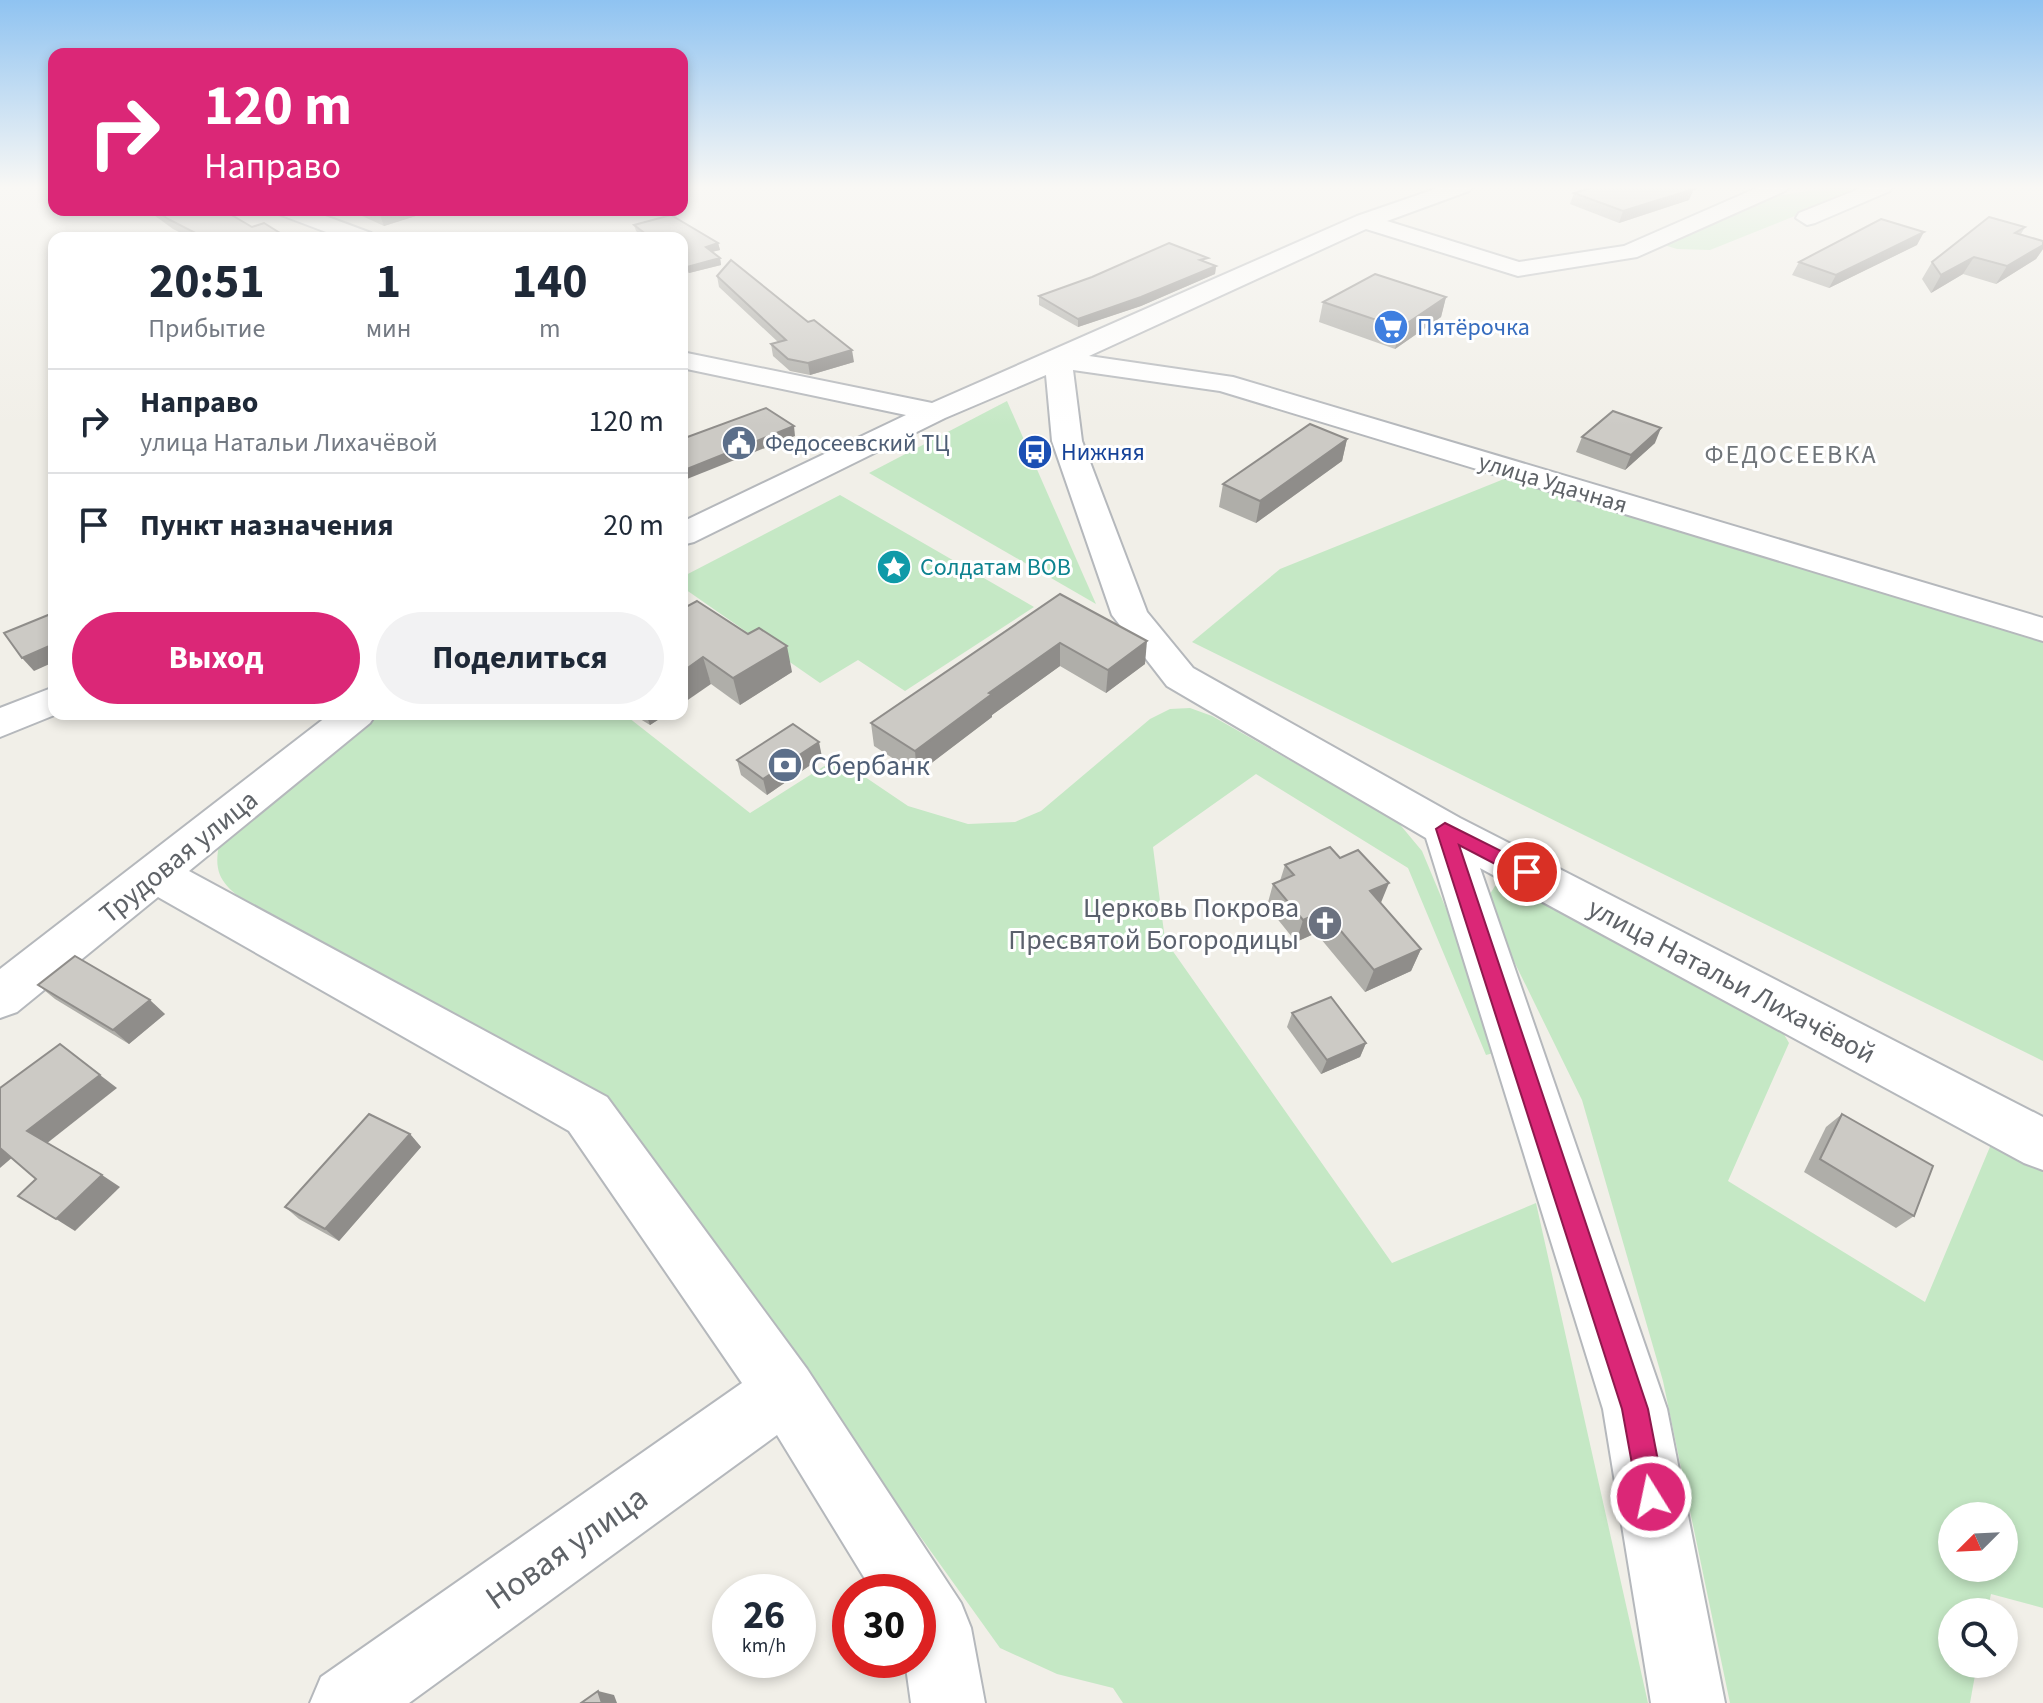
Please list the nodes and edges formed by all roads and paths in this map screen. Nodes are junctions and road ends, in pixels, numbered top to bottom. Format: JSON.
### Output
{"nodes":[{"id":1,"x":1265,"y":266,"type":"edge"},
{"id":2,"x":1510,"y":266,"type":"edge"},
{"id":3,"x":1534,"y":266,"type":"edge"},
{"id":4,"x":1058,"y":360,"type":"junction"},
{"id":5,"x":688,"y":368,"type":"edge"},
{"id":6,"x":935,"y":412,"type":"junction"},
{"id":7,"x":688,"y":532,"type":"edge"},
{"id":8,"x":2043,"y":630,"type":"edge"},
{"id":9,"x":48,"y":703,"type":"edge"},
{"id":10,"x":348,"y":720,"type":"edge"},
{"id":11,"x":0,"y":724,"type":"edge"},
{"id":12,"x":1445,"y":829,"type":"junction"},
{"id":13,"x":155,"y":874,"type":"junction"},
{"id":14,"x":0,"y":997,"type":"edge"},
{"id":15,"x":2043,"y":1145,"type":"edge"},
{"id":16,"x":785,"y":1391,"type":"junction"},
{"id":17,"x":902,"y":1574,"type":"edge"},
{"id":18,"x":936,"y":1628,"type":"edge"},
{"id":19,"x":347,"y":1703,"type":"edge"},
{"id":20,"x":948,"y":1703,"type":"edge"},
{"id":21,"x":1688,"y":1703,"type":"edge"}],
"edges":[{"from":1,"to":4,"type":"street"},
{"from":2,"to":3,"type":"street"},
{"from":4,"to":6,"type":"street"},
{"from":4,"to":8,"type":"street","name":"улица Удачная"},
{"from":4,"to":12,"type":"street","name":"улица Натальи Лихачёвой"},
{"from":5,"to":6,"type":"street"},
{"from":6,"to":7,"type":"street"},
{"from":9,"to":11,"type":"street"},
{"from":10,"to":13,"type":"street","name":"Трудовая улица"},
{"from":12,"to":15,"type":"street","name":"улица Натальи Лихачёвой"},
{"from":12,"to":21,"type":"street"},
{"from":13,"to":14,"type":"street","name":"Трудовая улица"},
{"from":13,"to":16,"type":"street"},
{"from":16,"to":17,"type":"street"},
{"from":16,"to":19,"type":"street","name":"Новая улица"},
{"from":18,"to":20,"type":"street"}]}
